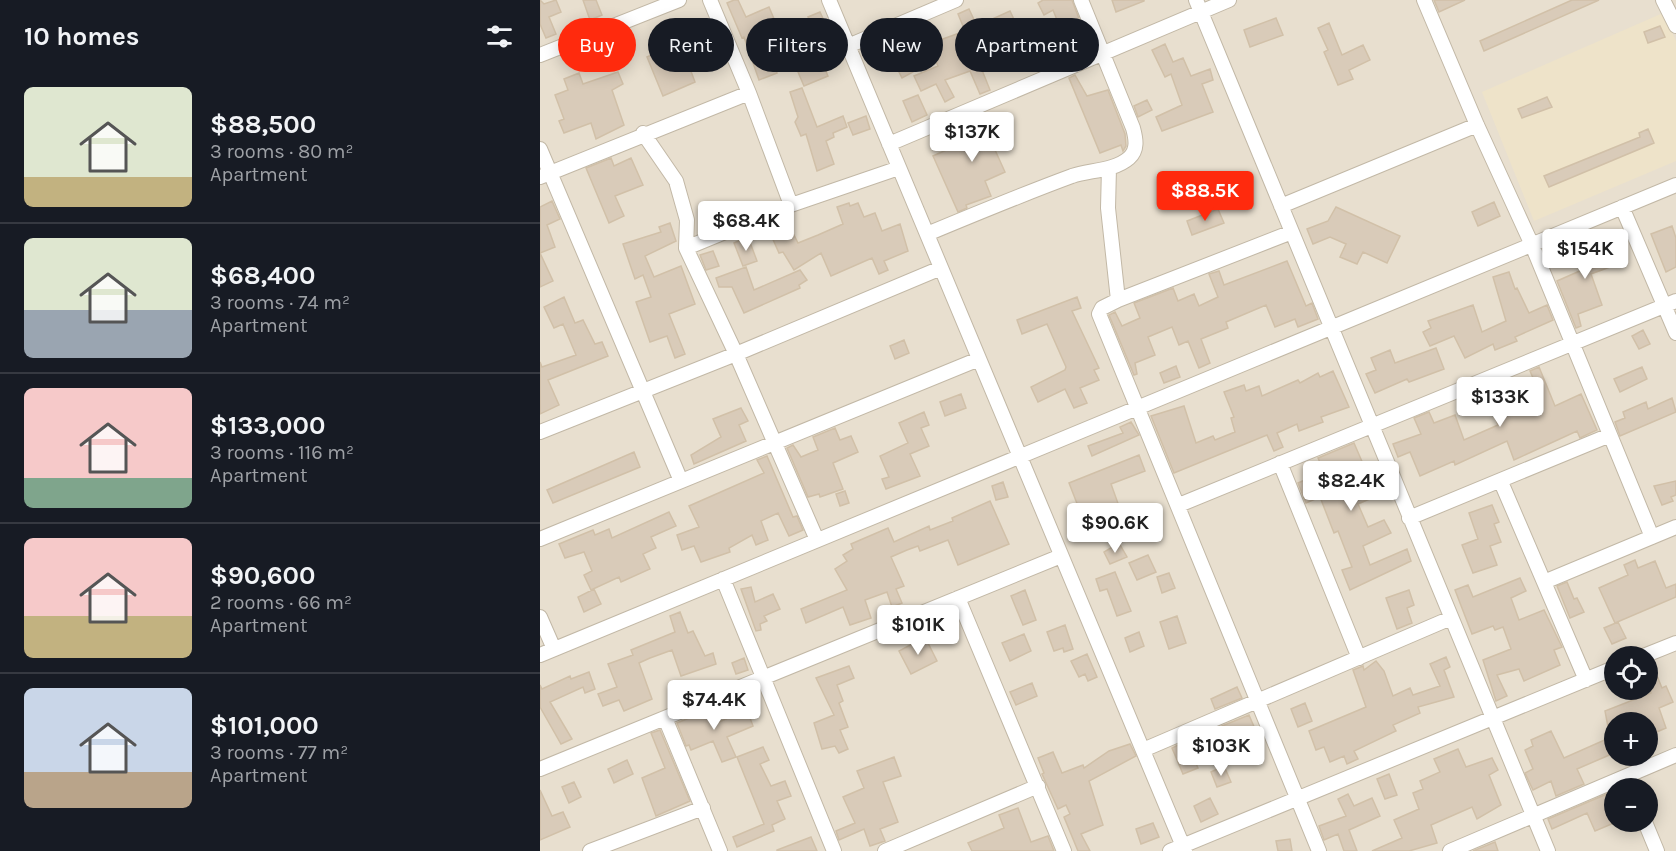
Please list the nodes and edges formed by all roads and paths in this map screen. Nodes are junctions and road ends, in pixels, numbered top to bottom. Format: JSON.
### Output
{"nodes":[{"id":1,"x":679,"y":0,"type":"edge"},
{"id":2,"x":711,"y":0,"type":"edge"},
{"id":3,"x":829,"y":0,"type":"edge"},
{"id":4,"x":956,"y":0,"type":"edge"},
{"id":5,"x":1081,"y":0,"type":"edge"},
{"id":6,"x":1229,"y":0,"type":"edge"},
{"id":7,"x":1424,"y":0,"type":"edge"},
{"id":8,"x":1663,"y":0,"type":"edge"},
{"id":9,"x":1198,"y":6,"type":"edge"},
{"id":10,"x":836,"y":18,"type":"edge"},
{"id":11,"x":1676,"y":26,"type":"edge"},
{"id":12,"x":848,"y":46,"type":"joint"},
{"id":13,"x":1104,"y":54,"type":"junction"},
{"id":14,"x":540,"y":55,"type":"edge"},
{"id":15,"x":749,"y":93,"type":"junction"},
{"id":16,"x":1477,"y":125,"type":"junction"},
{"id":17,"x":643,"y":134,"type":"junction"},
{"id":18,"x":889,"y":144,"type":"junction"},
{"id":19,"x":540,"y":149,"type":"edge"},
{"id":20,"x":899,"y":168,"type":"junction"},
{"id":21,"x":1109,"y":168,"type":"junction"},
{"id":22,"x":545,"y":176,"type":"edge"},
{"id":23,"x":1676,"y":185,"type":"edge"},
{"id":24,"x":791,"y":206,"type":"junction"},
{"id":25,"x":1281,"y":206,"type":"junction"},
{"id":26,"x":1622,"y":207,"type":"junction"},
{"id":27,"x":1292,"y":232,"type":"junction"},
{"id":28,"x":927,"y":234,"type":"junction"},
{"id":29,"x":1532,"y":245,"type":"junction"},
{"id":30,"x":686,"y":248,"type":"junction"},
{"id":31,"x":941,"y":268,"type":"junction"},
{"id":32,"x":1118,"y":300,"type":"junction"},
{"id":33,"x":1670,"y":303,"type":"edge"},
{"id":34,"x":1333,"y":327,"type":"junction"},
{"id":35,"x":1676,"y":333,"type":"edge"},
{"id":36,"x":1573,"y":343,"type":"junction"},
{"id":37,"x":736,"y":354,"type":"junction"},
{"id":38,"x":979,"y":359,"type":"junction"},
{"id":39,"x":640,"y":391,"type":"junction"},
{"id":40,"x":1137,"y":408,"type":"junction"},
{"id":41,"x":1372,"y":426,"type":"junction"},
{"id":42,"x":540,"y":432,"type":"edge"},
{"id":43,"x":1610,"y":435,"type":"junction"},
{"id":44,"x":776,"y":442,"type":"junction"},
{"id":45,"x":1020,"y":456,"type":"junction"},
{"id":46,"x":1280,"y":463,"type":"junction"},
{"id":47,"x":681,"y":481,"type":"junction"},
{"id":48,"x":1501,"y":482,"type":"junction"},
{"id":49,"x":1179,"y":505,"type":"junction"},
{"id":50,"x":1409,"y":518,"type":"junction"},
{"id":51,"x":1676,"y":527,"type":"edge"},
{"id":52,"x":1652,"y":537,"type":"junction"},
{"id":53,"x":540,"y":539,"type":"edge"},
{"id":54,"x":816,"y":540,"type":"junction"},
{"id":55,"x":1061,"y":556,"type":"junction"},
{"id":56,"x":723,"y":579,"type":"junction"},
{"id":57,"x":1544,"y":582,"type":"junction"},
{"id":58,"x":958,"y":598,"type":"junction"},
{"id":59,"x":540,"y":617,"type":"edge"},
{"id":60,"x":1451,"y":618,"type":"junction"},
{"id":61,"x":1676,"y":643,"type":"edge"},
{"id":62,"x":554,"y":649,"type":"junction"},
{"id":63,"x":1658,"y":650,"type":"edge"},
{"id":64,"x":540,"y":655,"type":"edge"},
{"id":65,"x":1359,"y":658,"type":"junction"},
{"id":66,"x":1604,"y":672,"type":"edge"},
{"id":67,"x":764,"y":678,"type":"junction"},
{"id":68,"x":1586,"y":680,"type":"junction"},
{"id":69,"x":1256,"y":700,"type":"junction"},
{"id":70,"x":665,"y":718,"type":"junction"},
{"id":71,"x":1493,"y":718,"type":"junction"},
{"id":72,"x":1143,"y":750,"type":"junction"},
{"id":73,"x":1676,"y":755,"type":"edge"},
{"id":74,"x":540,"y":769,"type":"edge"},
{"id":75,"x":1637,"y":778,"type":"edge"},
{"id":76,"x":1038,"y":786,"type":"junction"},
{"id":77,"x":1604,"y":791,"type":"edge"},
{"id":78,"x":1298,"y":798,"type":"junction"},
{"id":79,"x":704,"y":808,"type":"junction"},
{"id":80,"x":1533,"y":814,"type":"junction"},
{"id":81,"x":1649,"y":832,"type":"edge"},
{"id":82,"x":1179,"y":849,"type":"edge"},
{"id":83,"x":598,"y":850,"type":"edge"},
{"id":84,"x":720,"y":851,"type":"edge"},
{"id":85,"x":834,"y":851,"type":"edge"},
{"id":86,"x":885,"y":851,"type":"edge"},
{"id":87,"x":1064,"y":851,"type":"edge"},
{"id":88,"x":1319,"y":851,"type":"edge"},
{"id":89,"x":1449,"y":851,"type":"edge"},
{"id":90,"x":1548,"y":851,"type":"edge"},
{"id":91,"x":1657,"y":851,"type":"edge"}],
"edges":[{"from":1,"to":14,"type":"street"},
{"from":2,"to":15,"type":"street"},
{"from":3,"to":10,"type":"street"},
{"from":4,"to":12,"type":"street"},
{"from":5,"to":13,"type":"street"},
{"from":6,"to":9,"type":"street"},
{"from":7,"to":16,"type":"street"},
{"from":8,"to":11,"type":"street"},
{"from":9,"to":13,"type":"street"},
{"from":9,"to":25,"type":"street"},
{"from":12,"to":18,"type":"street"},
{"from":13,"to":18,"type":"street"},
{"from":13,"to":21,"type":"street"},
{"from":15,"to":17,"type":"street"},
{"from":15,"to":24,"type":"street"},
{"from":16,"to":25,"type":"street"},
{"from":16,"to":29,"type":"street"},
{"from":17,"to":22,"type":"street"},
{"from":17,"to":30,"type":"street"},
{"from":18,"to":20,"type":"street"},
{"from":19,"to":22,"type":"street"},
{"from":20,"to":24,"type":"street"},
{"from":20,"to":28,"type":"street"},
{"from":21,"to":28,"type":"street"},
{"from":21,"to":32,"type":"street"},
{"from":22,"to":39,"type":"street"},
{"from":23,"to":26,"type":"street"},
{"from":24,"to":30,"type":"street"},
{"from":25,"to":27,"type":"street"},
{"from":26,"to":29,"type":"street"},
{"from":26,"to":33,"type":"street"},
{"from":27,"to":32,"type":"street"},
{"from":27,"to":34,"type":"street"},
{"from":28,"to":31,"type":"street"},
{"from":29,"to":34,"type":"street"},
{"from":29,"to":36,"type":"street"},
{"from":30,"to":37,"type":"street"},
{"from":31,"to":37,"type":"street"},
{"from":31,"to":38,"type":"street"},
{"from":32,"to":40,"type":"street"},
{"from":33,"to":35,"type":"street"},
{"from":33,"to":36,"type":"street"},
{"from":34,"to":40,"type":"street"},
{"from":34,"to":41,"type":"street"},
{"from":36,"to":41,"type":"street"},
{"from":36,"to":43,"type":"street"},
{"from":37,"to":39,"type":"street"},
{"from":37,"to":44,"type":"street"},
{"from":38,"to":44,"type":"street"},
{"from":38,"to":45,"type":"street"},
{"from":39,"to":42,"type":"street"},
{"from":39,"to":47,"type":"street"},
{"from":40,"to":45,"type":"street"},
{"from":40,"to":49,"type":"street"},
{"from":41,"to":46,"type":"street"},
{"from":41,"to":50,"type":"street"},
{"from":43,"to":48,"type":"street"},
{"from":43,"to":52,"type":"street"},
{"from":44,"to":47,"type":"street"},
{"from":44,"to":54,"type":"street"},
{"from":45,"to":54,"type":"street"},
{"from":45,"to":55,"type":"street"},
{"from":46,"to":49,"type":"street"},
{"from":46,"to":65,"type":"street"},
{"from":47,"to":53,"type":"street"},
{"from":48,"to":50,"type":"street"},
{"from":48,"to":57,"type":"street"},
{"from":49,"to":69,"type":"street"},
{"from":50,"to":60,"type":"street"},
{"from":51,"to":52,"type":"street"},
{"from":52,"to":57,"type":"street"},
{"from":54,"to":56,"type":"street"},
{"from":55,"to":58,"type":"street"},
{"from":55,"to":72,"type":"street"},
{"from":56,"to":62,"type":"street"},
{"from":56,"to":67,"type":"street"},
{"from":57,"to":68,"type":"street"},
{"from":58,"to":67,"type":"street"},
{"from":58,"to":76,"type":"street"},
{"from":59,"to":62,"type":"street"},
{"from":60,"to":65,"type":"street"},
{"from":60,"to":71,"type":"street"},
{"from":61,"to":63,"type":"street"},
{"from":62,"to":64,"type":"street"},
{"from":65,"to":69,"type":"street"},
{"from":66,"to":68,"type":"street"},
{"from":67,"to":70,"type":"street"},
{"from":67,"to":85,"type":"street"},
{"from":68,"to":71,"type":"street"},
{"from":69,"to":72,"type":"street"},
{"from":69,"to":78,"type":"street"},
{"from":70,"to":74,"type":"street"},
{"from":70,"to":79,"type":"street"},
{"from":71,"to":78,"type":"street"},
{"from":71,"to":80,"type":"street"},
{"from":72,"to":82,"type":"street"},
{"from":73,"to":75,"type":"street"},
{"from":76,"to":86,"type":"street"},
{"from":76,"to":87,"type":"street"},
{"from":77,"to":80,"type":"street"},
{"from":78,"to":82,"type":"street"},
{"from":78,"to":88,"type":"street"},
{"from":79,"to":83,"type":"street"},
{"from":79,"to":84,"type":"street"},
{"from":80,"to":89,"type":"street"},
{"from":80,"to":90,"type":"street"},
{"from":81,"to":91,"type":"street"}]}
